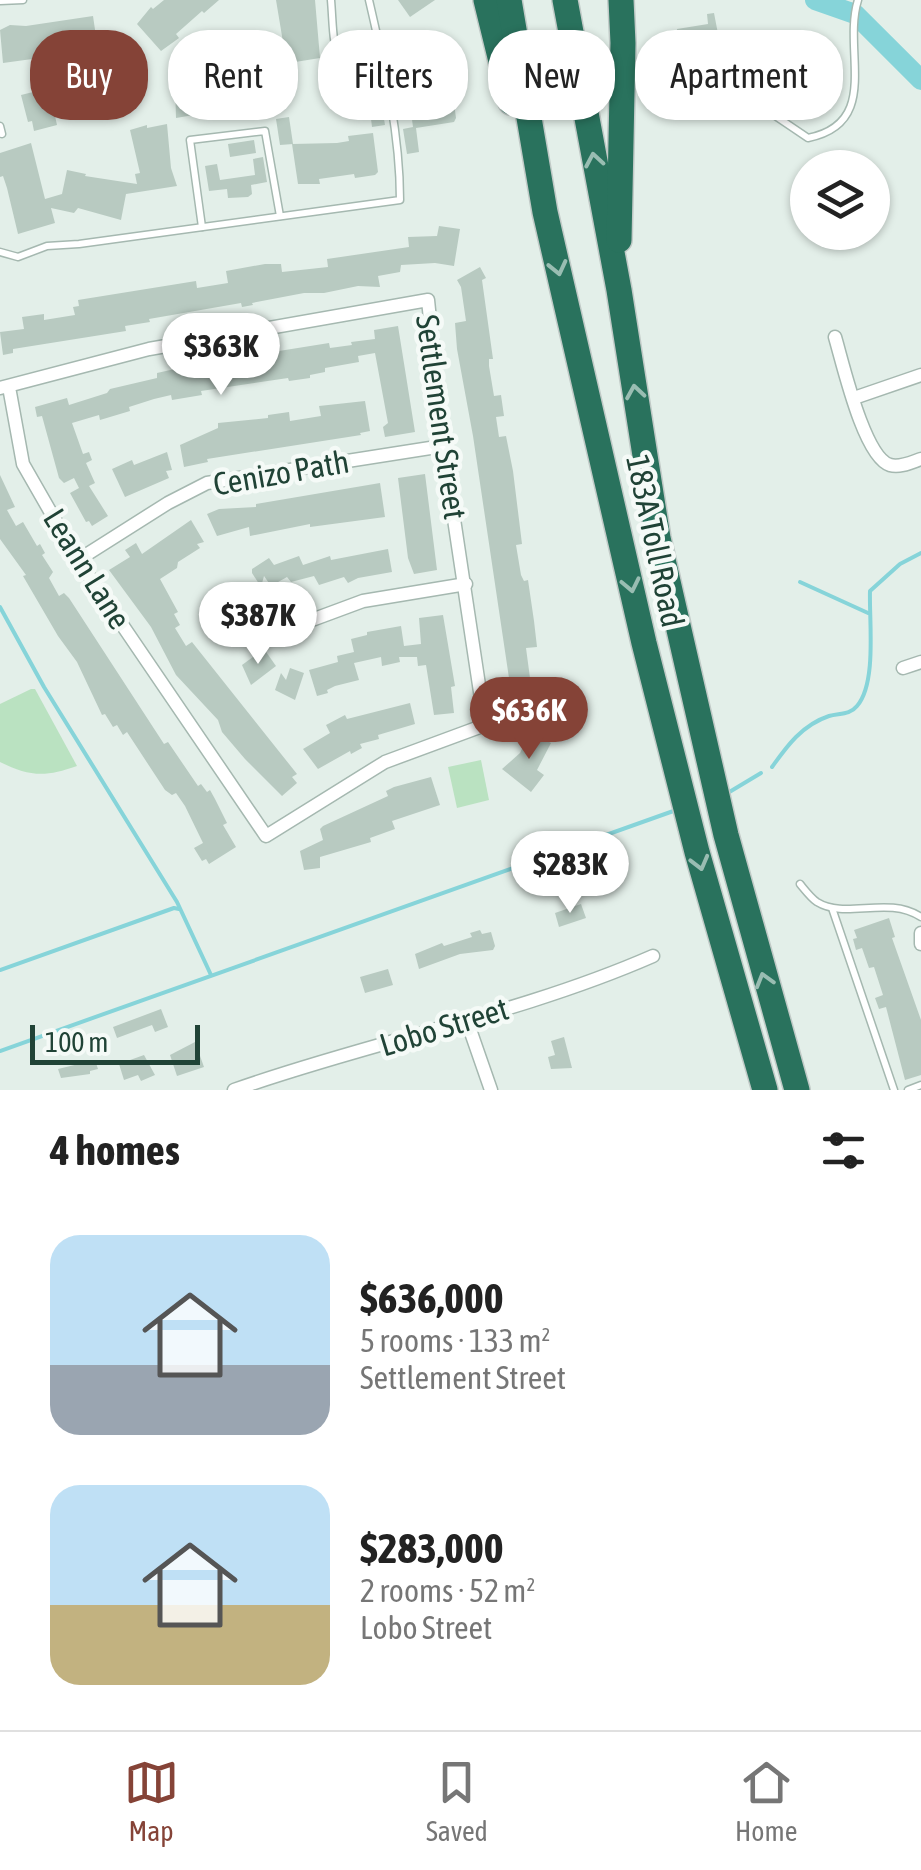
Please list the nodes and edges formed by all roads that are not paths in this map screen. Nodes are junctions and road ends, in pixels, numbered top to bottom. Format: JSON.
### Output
{"nodes":[{"id":1,"x":23,"y":0,"type":"edge"},
{"id":2,"x":331,"y":0,"type":"edge"},
{"id":3,"x":369,"y":0,"type":"edge"},
{"id":4,"x":486,"y":0,"type":"edge"},
{"id":5,"x":509,"y":0,"type":"edge"},
{"id":6,"x":565,"y":0,"type":"edge"},
{"id":7,"x":620,"y":0,"type":"edge"},
{"id":8,"x":0,"y":1,"type":"edge"},
{"id":9,"x":857,"y":4,"type":"edge"},
{"id":10,"x":334,"y":30,"type":"edge"},
{"id":11,"x":376,"y":30,"type":"edge"},
{"id":12,"x":393,"y":120,"type":"edge"},
{"id":13,"x":781,"y":120,"type":"edge"},
{"id":14,"x":545,"y":212,"type":"junction"},
{"id":15,"x":280,"y":216,"type":"junction"},
{"id":16,"x":202,"y":227,"type":"junction"},
{"id":17,"x":0,"y":252,"type":"edge"},
{"id":18,"x":619,"y":290,"type":"junction"},
{"id":19,"x":835,"y":337,"type":"dead end"},
{"id":20,"x":921,"y":375,"type":"edge"},
{"id":21,"x":5,"y":387,"type":"edge"},
{"id":22,"x":854,"y":398,"type":"junction"},
{"id":23,"x":443,"y":446,"type":"junction"},
{"id":24,"x":921,"y":459,"type":"edge"},
{"id":25,"x":78,"y":560,"type":"junction"},
{"id":26,"x":466,"y":584,"type":"junction"},
{"id":27,"x":301,"y":624,"type":"dead end"},
{"id":28,"x":921,"y":662,"type":"edge"},
{"id":29,"x":903,"y":668,"type":"dead end"},
{"id":30,"x":486,"y":725,"type":"joint"},
{"id":31,"x":800,"y":884,"type":"dead end"},
{"id":32,"x":832,"y":908,"type":"junction"},
{"id":33,"x":921,"y":917,"type":"edge"},
{"id":34,"x":921,"y":932,"type":"edge"},
{"id":35,"x":921,"y":944,"type":"edge"},
{"id":36,"x":653,"y":956,"type":"dead end"},
{"id":37,"x":467,"y":1021,"type":"junction"},
{"id":38,"x":794,"y":1082,"type":"edge"},
{"id":39,"x":921,"y":1085,"type":"edge"},
{"id":40,"x":259,"y":1086,"type":"edge"},
{"id":41,"x":764,"y":1086,"type":"edge"},
{"id":42,"x":234,"y":1090,"type":"edge"},
{"id":43,"x":491,"y":1090,"type":"edge"},
{"id":44,"x":894,"y":1090,"type":"edge"},
{"id":45,"x":908,"y":1090,"type":"edge"}],
"edges":[{"from":1,"to":8,"type":"lane"},
{"from":2,"to":10,"type":"lane"},
{"from":3,"to":11,"type":"lane"},
{"from":4,"to":14,"type":"highway"},
{"from":5,"to":14,"type":"highway","name":"183A Toll Road"},
{"from":18,"to":6,"type":"highway","name":"183A Toll Road","one_way":true},
{"from":7,"to":18,"type":"highway"},
{"from":9,"to":13,"type":"lane"},
{"from":12,"to":15,"type":"lane"},
{"from":14,"to":41,"type":"highway","name":"183A Toll Road","one_way":true},
{"from":15,"to":16,"type":"lane"},
{"from":15,"to":16,"type":"lane"},
{"from":16,"to":17,"type":"lane"},
{"from":38,"to":18,"type":"highway","name":"183A Toll Road","one_way":true},
{"from":19,"to":22,"type":"street"},
{"from":20,"to":22,"type":"street"},
{"from":21,"to":23,"type":"street","name":"Settlement Street"},
{"from":21,"to":25,"type":"street","name":"Leann Lane"},
{"from":22,"to":24,"type":"street"},
{"from":23,"to":25,"type":"street","name":"Cenizo Path"},
{"from":23,"to":26,"type":"street","name":"Settlement Street"},
{"from":25,"to":30,"type":"street","name":"Leann Lane"},
{"from":26,"to":27,"type":"street"},
{"from":26,"to":30,"type":"street","name":"Settlement Street"},
{"from":28,"to":29,"type":"street"},
{"from":31,"to":32,"type":"lane"},
{"from":32,"to":33,"type":"lane"},
{"from":32,"to":44,"type":"lane"},
{"from":34,"to":35,"type":"street"},
{"from":36,"to":37,"type":"street","name":"Lobo Street"},
{"from":37,"to":40,"type":"street","name":"Lobo Street"},
{"from":37,"to":43,"type":"street"},
{"from":39,"to":45,"type":"lane"},
{"from":40,"to":42,"type":"street","name":"Lobo Street"}]}
